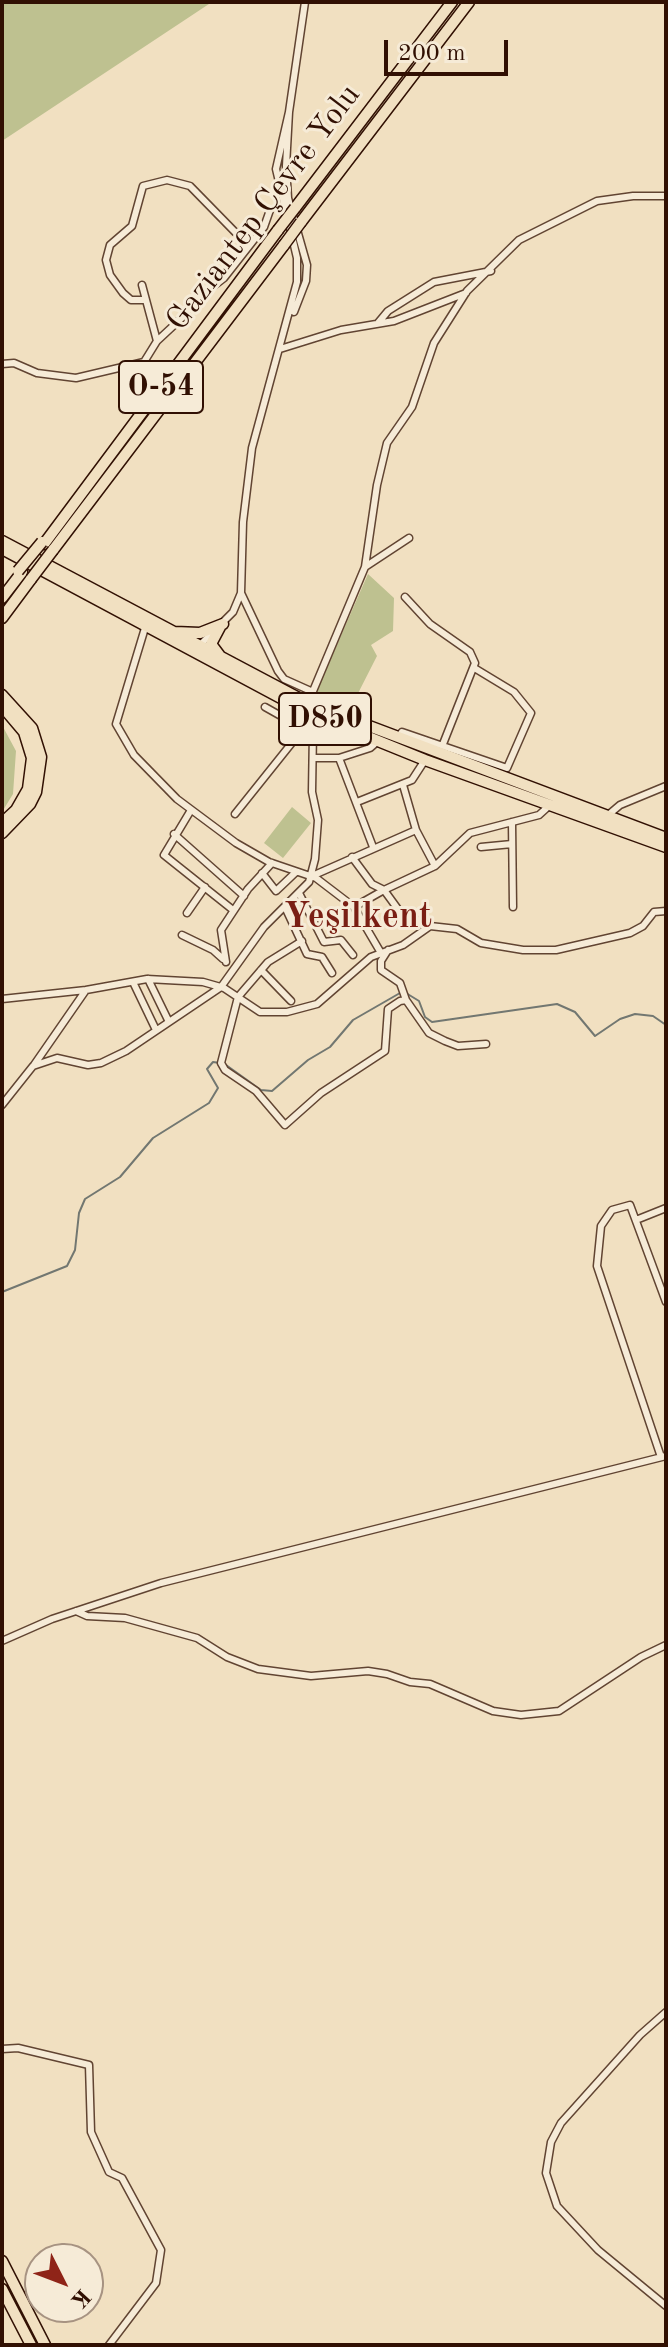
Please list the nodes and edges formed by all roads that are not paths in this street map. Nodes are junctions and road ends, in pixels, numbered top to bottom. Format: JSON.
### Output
{"nodes":[{"id":1,"x":305,"y":2,"type":"edge"},
{"id":2,"x":452,"y":2,"type":"edge"},
{"id":3,"x":469,"y":2,"type":"edge"},
{"id":4,"x":666,"y":196,"type":"edge"},
{"id":5,"x":270,"y":210,"type":"dead end"},
{"id":6,"x":251,"y":241,"type":"junction"},
{"id":7,"x":491,"y":271,"type":"junction"},
{"id":8,"x":142,"y":285,"type":"dead end"},
{"id":9,"x":466,"y":293,"type":"junction"},
{"id":10,"x":146,"y":300,"type":"junction"},
{"id":11,"x":378,"y":323,"type":"junction"},
{"id":12,"x":157,"y":341,"type":"junction"},
{"id":13,"x":280,"y":349,"type":"junction"},
{"id":14,"x":2,"y":364,"type":"edge"},
{"id":15,"x":409,"y":538,"type":"dead end"},
{"id":16,"x":2,"y":540,"type":"edge"},
{"id":17,"x":46,"y":545,"type":"junction"},
{"id":18,"x":8,"y":548,"type":"edge"},
{"id":19,"x":365,"y":567,"type":"junction"},
{"id":20,"x":24,"y":574,"type":"junction"},
{"id":21,"x":2,"y":590,"type":"edge"},
{"id":22,"x":241,"y":593,"type":"junction"},
{"id":23,"x":405,"y":597,"type":"dead end"},
{"id":24,"x":2,"y":598,"type":"edge"},
{"id":25,"x":2,"y":618,"type":"edge"},
{"id":26,"x":223,"y":624,"type":"junction"},
{"id":27,"x":145,"y":628,"type":"junction"},
{"id":28,"x":164,"y":629,"type":"junction"},
{"id":29,"x":192,"y":649,"type":"junction"},
{"id":30,"x":231,"y":664,"type":"junction"},
{"id":31,"x":476,"y":669,"type":"junction"},
{"id":32,"x":2,"y":695,"type":"edge"},
{"id":33,"x":310,"y":703,"type":"junction"},
{"id":34,"x":2,"y":706,"type":"edge"},
{"id":35,"x":265,"y":707,"type":"dead end"},
{"id":36,"x":326,"y":719,"type":"junction"},
{"id":37,"x":313,"y":733,"type":"junction"},
{"id":38,"x":299,"y":734,"type":"junction"},
{"id":39,"x":398,"y":739,"type":"junction"},
{"id":40,"x":378,"y":741,"type":"junction"},
{"id":41,"x":443,"y":744,"type":"junction"},
{"id":42,"x":314,"y":758,"type":"junction"},
{"id":43,"x":339,"y":758,"type":"junction"},
{"id":44,"x":425,"y":760,"type":"junction"},
{"id":45,"x":403,"y":785,"type":"junction"},
{"id":46,"x":666,"y":786,"type":"edge"},
{"id":47,"x":357,"y":802,"type":"junction"},
{"id":48,"x":550,"y":805,"type":"junction"},
{"id":49,"x":191,"y":810,"type":"junction"},
{"id":50,"x":235,"y":814,"type":"dead end"},
{"id":51,"x":607,"y":816,"type":"junction"},
{"id":52,"x":512,"y":822,"type":"junction"},
{"id":53,"x":2,"y":823,"type":"edge"},
{"id":54,"x":416,"y":830,"type":"junction"},
{"id":55,"x":2,"y":833,"type":"edge"},
{"id":56,"x":174,"y":834,"type":"junction"},
{"id":57,"x":666,"y":838,"type":"edge"},
{"id":58,"x":512,"y":844,"type":"junction"},
{"id":59,"x":373,"y":847,"type":"junction"},
{"id":60,"x":481,"y":847,"type":"dead end"},
{"id":61,"x":666,"y":847,"type":"edge"},
{"id":62,"x":352,"y":857,"type":"junction"},
{"id":63,"x":272,"y":863,"type":"junction"},
{"id":64,"x":435,"y":866,"type":"junction"},
{"id":65,"x":296,"y":872,"type":"junction"},
{"id":66,"x":262,"y":873,"type":"junction"},
{"id":67,"x":312,"y":876,"type":"junction"},
{"id":68,"x":205,"y":887,"type":"junction"},
{"id":69,"x":384,"y":890,"type":"junction"},
{"id":70,"x":299,"y":893,"type":"junction"},
{"id":71,"x":244,"y":896,"type":"junction"},
{"id":72,"x":285,"y":907,"type":"junction"},
{"id":73,"x":354,"y":907,"type":"junction"},
{"id":74,"x":513,"y":907,"type":"dead end"},
{"id":75,"x":233,"y":910,"type":"junction"},
{"id":76,"x":666,"y":911,"type":"edge"},
{"id":77,"x":187,"y":913,"type":"dead end"},
{"id":78,"x":430,"y":926,"type":"junction"},
{"id":79,"x":182,"y":935,"type":"dead end"},
{"id":80,"x":302,"y":941,"type":"junction"},
{"id":81,"x":389,"y":950,"type":"junction"},
{"id":82,"x":381,"y":953,"type":"junction"},
{"id":83,"x":353,"y":955,"type":"dead end"},
{"id":84,"x":226,"y":962,"type":"junction"},
{"id":85,"x":235,"y":969,"type":"junction"},
{"id":86,"x":261,"y":970,"type":"junction"},
{"id":87,"x":332,"y":973,"type":"dead end"},
{"id":88,"x":148,"y":979,"type":"junction"},
{"id":89,"x":133,"y":982,"type":"junction"},
{"id":90,"x":221,"y":987,"type":"junction"},
{"id":91,"x":86,"y":990,"type":"junction"},
{"id":92,"x":2,"y":992,"type":"edge"},
{"id":93,"x":405,"y":996,"type":"junction"},
{"id":94,"x":238,"y":997,"type":"junction"},
{"id":95,"x":6,"y":998,"type":"edge"},
{"id":96,"x":291,"y":1001,"type":"dead end"},
{"id":97,"x":169,"y":1022,"type":"junction"},
{"id":98,"x":156,"y":1030,"type":"junction"},
{"id":99,"x":486,"y":1044,"type":"dead end"},
{"id":100,"x":33,"y":1066,"type":"junction"},
{"id":101,"x":2,"y":1105,"type":"edge"},
{"id":102,"x":666,"y":1208,"type":"edge"},
{"id":103,"x":636,"y":1220,"type":"junction"},
{"id":104,"x":666,"y":1302,"type":"edge"},
{"id":105,"x":664,"y":1456,"type":"edge"},
{"id":106,"x":76,"y":1611,"type":"junction"},
{"id":107,"x":2,"y":1641,"type":"edge"},
{"id":108,"x":666,"y":1645,"type":"edge"},
{"id":109,"x":666,"y":2012,"type":"edge"},
{"id":110,"x":2,"y":2049,"type":"edge"},
{"id":111,"x":2,"y":2261,"type":"edge"},
{"id":112,"x":2,"y":2289,"type":"edge"},
{"id":113,"x":666,"y":2306,"type":"edge"},
{"id":114,"x":31,"y":2345,"type":"edge"},
{"id":115,"x":45,"y":2345,"type":"edge"},
{"id":116,"x":109,"y":2345,"type":"edge"}],
"edges":[{"from":1,"to":13,"type":"street"},
{"from":2,"to":17,"type":"highway","name":"Gaziantep Çevre Yolu","number":"O-54","bridge":true},
{"from":3,"to":17,"type":"highway","name":"Gaziantep Çevre Yolu","number":"O-54","bridge":true},
{"from":4,"to":7,"type":"street"},
{"from":5,"to":6,"type":"street"},
{"from":6,"to":10,"type":"street"},
{"from":6,"to":12,"type":"street"},
{"from":7,"to":9,"type":"street"},
{"from":7,"to":11,"type":"street"},
{"from":8,"to":10,"type":"street"},
{"from":9,"to":11,"type":"street"},
{"from":9,"to":19,"type":"street"},
{"from":10,"to":12,"type":"street"},
{"from":11,"to":13,"type":"street"},
{"from":12,"to":14,"type":"street"},
{"from":13,"to":22,"type":"street"},
{"from":15,"to":19,"type":"street"},
{"from":16,"to":18,"type":"highway","number":"D850"},
{"from":17,"to":20,"type":"highway","name":"Gaziantep Çevre Yolu","number":"O-54","bridge":true},
{"from":18,"to":27,"type":"highway","number":"D850"},
{"from":18,"to":28,"type":"highway","number":"D850"},
{"from":19,"to":33,"type":"street"},
{"from":20,"to":21,"type":"highway"},
{"from":20,"to":24,"type":"highway","name":"Gaziantep Çevre Yolu","number":"O-54"},
{"from":20,"to":25,"type":"highway","name":"Gaziantep Çevre Yolu","number":"O-54"},
{"from":22,"to":26,"type":"street"},
{"from":22,"to":33,"type":"street"},
{"from":23,"to":31,"type":"street"},
{"from":26,"to":28,"type":"highway"},
{"from":26,"to":29,"type":"street"},
{"from":26,"to":30,"type":"highway"},
{"from":27,"to":29,"type":"highway","number":"D850"},
{"from":27,"to":49,"type":"street"},
{"from":28,"to":29,"type":"highway","number":"D850"},
{"from":29,"to":30,"type":"highway","number":"D850"},
{"from":29,"to":33,"type":"highway","number":"D850"},
{"from":30,"to":33,"type":"highway","number":"D850"},
{"from":31,"to":41,"type":"street"},
{"from":31,"to":41,"type":"street"},
{"from":32,"to":55,"type":"highway"},
{"from":33,"to":36,"type":"highway","number":"D850"},
{"from":33,"to":37,"type":"street"},
{"from":33,"to":39,"type":"highway","number":"D850"},
{"from":34,"to":53,"type":"highway"},
{"from":35,"to":38,"type":"street"},
{"from":36,"to":37,"type":"street"},
{"from":36,"to":40,"type":"highway","number":"D850"},
{"from":37,"to":38,"type":"street"},
{"from":37,"to":42,"type":"street"},
{"from":38,"to":50,"type":"street"},
{"from":39,"to":41,"type":"street"},
{"from":39,"to":51,"type":"highway","number":"D850"},
{"from":40,"to":43,"type":"street"},
{"from":40,"to":44,"type":"highway","number":"D850"},
{"from":42,"to":43,"type":"street"},
{"from":42,"to":67,"type":"street"},
{"from":43,"to":47,"type":"street"},
{"from":44,"to":45,"type":"street"},
{"from":44,"to":48,"type":"highway","number":"D850"},
{"from":45,"to":47,"type":"street"},
{"from":45,"to":54,"type":"street"},
{"from":46,"to":51,"type":"street"},
{"from":47,"to":59,"type":"street"},
{"from":48,"to":52,"type":"street"},
{"from":48,"to":61,"type":"highway","number":"D850"},
{"from":49,"to":56,"type":"street"},
{"from":49,"to":63,"type":"street"},
{"from":51,"to":57,"type":"highway","number":"D850"},
{"from":52,"to":58,"type":"street"},
{"from":52,"to":64,"type":"street"},
{"from":54,"to":59,"type":"street"},
{"from":54,"to":64,"type":"street"},
{"from":56,"to":68,"type":"street"},
{"from":56,"to":71,"type":"street"},
{"from":58,"to":60,"type":"street"},
{"from":58,"to":74,"type":"street"},
{"from":59,"to":62,"type":"street"},
{"from":62,"to":67,"type":"street"},
{"from":62,"to":69,"type":"street"},
{"from":63,"to":65,"type":"street"},
{"from":63,"to":66,"type":"street"},
{"from":64,"to":69,"type":"street"},
{"from":65,"to":66,"type":"street"},
{"from":65,"to":67,"type":"street"},
{"from":66,"to":71,"type":"street"},
{"from":67,"to":70,"type":"street"},
{"from":67,"to":73,"type":"street"},
{"from":68,"to":75,"type":"street"},
{"from":68,"to":77,"type":"street"},
{"from":69,"to":73,"type":"street"},
{"from":69,"to":78,"type":"street"},
{"from":70,"to":72,"type":"street"},
{"from":70,"to":83,"type":"street"},
{"from":71,"to":75,"type":"street"},
{"from":72,"to":80,"type":"street"},
{"from":72,"to":85,"type":"street"},
{"from":73,"to":82,"type":"street"},
{"from":75,"to":84,"type":"street"},
{"from":76,"to":78,"type":"street"},
{"from":78,"to":81,"type":"street"},
{"from":79,"to":84,"type":"street"},
{"from":80,"to":86,"type":"street"},
{"from":80,"to":87,"type":"street"},
{"from":81,"to":82,"type":"street"},
{"from":81,"to":93,"type":"street"},
{"from":82,"to":94,"type":"street"},
{"from":84,"to":85,"type":"street"},
{"from":85,"to":90,"type":"street"},
{"from":86,"to":94,"type":"street"},
{"from":86,"to":96,"type":"street"},
{"from":88,"to":89,"type":"street"},
{"from":88,"to":90,"type":"street"},
{"from":88,"to":97,"type":"street"},
{"from":89,"to":91,"type":"street"},
{"from":89,"to":98,"type":"street"},
{"from":90,"to":94,"type":"street"},
{"from":90,"to":97,"type":"street"},
{"from":91,"to":95,"type":"street"},
{"from":91,"to":100,"type":"street"},
{"from":92,"to":95,"type":"street"},
{"from":93,"to":94,"type":"street"},
{"from":93,"to":99,"type":"street"},
{"from":97,"to":98,"type":"street"},
{"from":98,"to":100,"type":"street"},
{"from":100,"to":101,"type":"street"},
{"from":102,"to":103,"type":"street"},
{"from":103,"to":104,"type":"street"},
{"from":103,"to":105,"type":"street"},
{"from":105,"to":106,"type":"street"},
{"from":106,"to":107,"type":"street"},
{"from":106,"to":108,"type":"street"},
{"from":109,"to":113,"type":"street"},
{"from":110,"to":116,"type":"street"},
{"from":111,"to":115,"type":"highway"},
{"from":112,"to":114,"type":"highway"}]}
